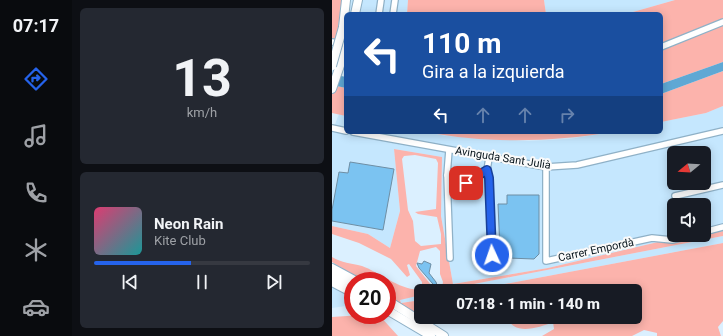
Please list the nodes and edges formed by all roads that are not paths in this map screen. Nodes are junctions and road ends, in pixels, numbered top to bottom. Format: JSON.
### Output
{"nodes":[{"id":1,"x":346,"y":0,"type":"edge"},
{"id":2,"x":354,"y":0,"type":"edge"},
{"id":3,"x":358,"y":0,"type":"edge"},
{"id":4,"x":381,"y":0,"type":"edge"},
{"id":5,"x":395,"y":0,"type":"edge"},
{"id":6,"x":345,"y":12,"type":"edge"},
{"id":7,"x":354,"y":12,"type":"edge"},
{"id":8,"x":355,"y":12,"type":"edge"},
{"id":9,"x":379,"y":12,"type":"edge"},
{"id":10,"x":393,"y":12,"type":"edge"},
{"id":11,"x":344,"y":18,"type":"edge"},
{"id":12,"x":723,"y":22,"type":"edge"},
{"id":13,"x":332,"y":42,"type":"edge"},
{"id":14,"x":344,"y":44,"type":"edge"},
{"id":15,"x":663,"y":46,"type":"edge"},
{"id":16,"x":344,"y":54,"type":"edge"},
{"id":17,"x":332,"y":66,"type":"edge"},
{"id":18,"x":332,"y":89,"type":"edge"},
{"id":19,"x":332,"y":128,"type":"edge"},
{"id":20,"x":344,"y":131,"type":"edge"},
{"id":21,"x":723,"y":131,"type":"edge"},
{"id":22,"x":364,"y":134,"type":"edge"},
{"id":23,"x":449,"y":150,"type":"junction"},
{"id":24,"x":489,"y":158,"type":"junction"},
{"id":25,"x":546,"y":167,"type":"junction"},
{"id":26,"x":487,"y":170,"type":"junction"},
{"id":27,"x":447,"y":175,"type":"junction"},
{"id":28,"x":723,"y":185,"type":"edge"},
{"id":29,"x":675,"y":196,"type":"dead end"},
{"id":30,"x":723,"y":227,"type":"edge"},
{"id":31,"x":711,"y":230,"type":"edge"},
{"id":32,"x":667,"y":240,"type":"edge"},
{"id":33,"x":492,"y":255,"type":"dead end"},
{"id":34,"x":450,"y":258,"type":"dead end"},
{"id":35,"x":332,"y":268,"type":"edge"},
{"id":36,"x":344,"y":274,"type":"edge"},
{"id":37,"x":332,"y":276,"type":"edge"},
{"id":38,"x":332,"y":282,"type":"edge"},
{"id":39,"x":339,"y":285,"type":"edge"},
{"id":40,"x":396,"y":306,"type":"edge"},
{"id":41,"x":396,"y":310,"type":"edge"},
{"id":42,"x":396,"y":316,"type":"edge"},
{"id":43,"x":396,"y":317,"type":"edge"},
{"id":44,"x":399,"y":318,"type":"junction"},
{"id":45,"x":443,"y":335,"type":"edge"},
{"id":46,"x":431,"y":336,"type":"edge"}],
"edges":[{"from":1,"to":6,"type":"highway","bridge":true},
{"from":2,"to":7,"type":"highway"},
{"from":3,"to":8,"type":"highway"},
{"from":4,"to":9,"type":"street"},
{"from":5,"to":10,"type":"street"},
{"from":11,"to":17,"type":"highway","bridge":true},
{"from":12,"to":15,"type":"street"},
{"from":13,"to":14,"type":"street"},
{"from":16,"to":18,"type":"highway"},
{"from":19,"to":20,"type":"street"},
{"from":21,"to":25,"type":"street","name":"Avinguda Sant Julià"},
{"from":22,"to":23,"type":"street","name":"Avinguda Sant Julià"},
{"from":23,"to":24,"type":"street","name":"Avinguda Sant Julià"},
{"from":23,"to":27,"type":"street"},
{"from":24,"to":25,"type":"street","name":"Avinguda Sant Julià"},
{"from":24,"to":26,"type":"street"},
{"from":25,"to":32,"type":"street","name":"Carrer Empordà"},
{"from":26,"to":27,"type":"street"},
{"from":26,"to":33,"type":"street"},
{"from":27,"to":34,"type":"street"},
{"from":28,"to":29,"type":"street"},
{"from":30,"to":31,"type":"street"},
{"from":35,"to":36,"type":"highway"},
{"from":37,"to":39,"type":"highway"},
{"from":38,"to":39,"type":"highway"},
{"from":40,"to":45,"type":"highway"},
{"from":41,"to":45,"type":"highway"},
{"from":42,"to":44,"type":"highway"},
{"from":43,"to":44,"type":"highway"},
{"from":44,"to":46,"type":"highway"}]}
